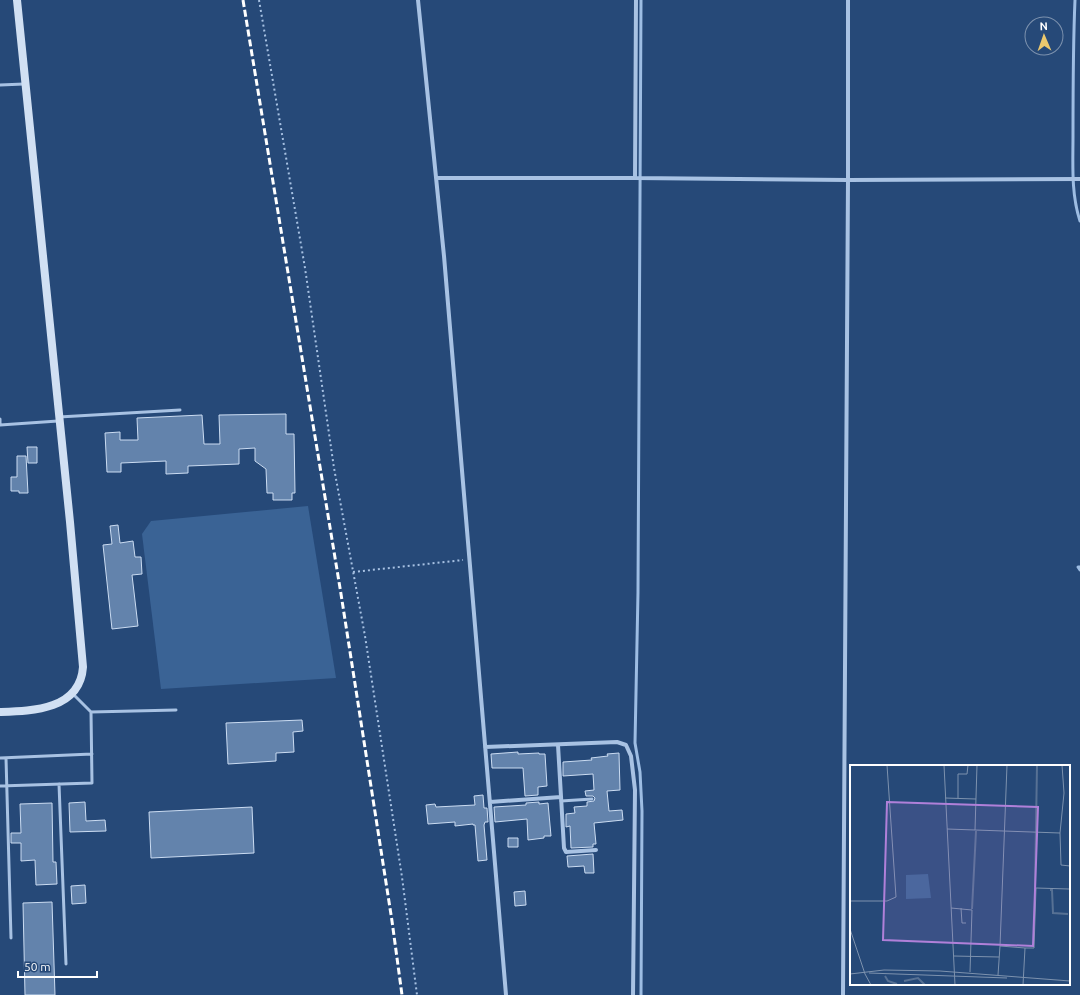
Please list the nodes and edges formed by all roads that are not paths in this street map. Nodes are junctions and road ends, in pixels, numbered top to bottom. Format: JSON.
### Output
{"nodes":[{"id":1,"x":17,"y":0,"type":"edge"},
{"id":2,"x":418,"y":0,"type":"edge"},
{"id":3,"x":636,"y":0,"type":"edge"},
{"id":4,"x":848,"y":0,"type":"edge"},
{"id":5,"x":26,"y":84,"type":"junction"},
{"id":6,"x":0,"y":85,"type":"edge"},
{"id":7,"x":436,"y":178,"type":"junction"},
{"id":8,"x":635,"y":178,"type":"junction"},
{"id":9,"x":1080,"y":179,"type":"edge"},
{"id":10,"x":848,"y":180,"type":"junction"},
{"id":11,"x":180,"y":410,"type":"dead end"},
{"id":12,"x":0,"y":419,"type":"edge"},
{"id":13,"x":59,"y":419,"type":"junction"},
{"id":14,"x":0,"y":425,"type":"edge"},
{"id":15,"x":72,"y":694,"type":"junction"},
{"id":16,"x":176,"y":710,"type":"dead end"},
{"id":17,"x":0,"y":712,"type":"edge"},
{"id":18,"x":91,"y":712,"type":"junction"},
{"id":19,"x":558,"y":745,"type":"junction"},
{"id":20,"x":485,"y":747,"type":"junction"},
{"id":21,"x":92,"y":754,"type":"junction"},
{"id":22,"x":0,"y":758,"type":"edge"},
{"id":23,"x":6,"y":758,"type":"junction"},
{"id":24,"x":59,"y":784,"type":"junction"},
{"id":25,"x":0,"y":786,"type":"edge"},
{"id":26,"x":6,"y":786,"type":"junction"},
{"id":27,"x":561,"y":799,"type":"junction"},
{"id":28,"x":592,"y":799,"type":"dead end"},
{"id":29,"x":490,"y":802,"type":"junction"},
{"id":30,"x":596,"y":850,"type":"dead end"},
{"id":31,"x":11,"y":938,"type":"dead end"},
{"id":32,"x":66,"y":964,"type":"dead end"},
{"id":33,"x":506,"y":995,"type":"edge"},
{"id":34,"x":633,"y":995,"type":"edge"},
{"id":35,"x":842,"y":995,"type":"edge"}],
"edges":[{"from":1,"to":5,"type":"street"},
{"from":2,"to":7,"type":"street"},
{"from":3,"to":8,"type":"street"},
{"from":4,"to":10,"type":"street"},
{"from":5,"to":6,"type":"lane"},
{"from":5,"to":13,"type":"street"},
{"from":7,"to":8,"type":"street"},
{"from":7,"to":20,"type":"street"},
{"from":8,"to":10,"type":"street"},
{"from":9,"to":10,"type":"street"},
{"from":10,"to":35,"type":"street"},
{"from":11,"to":13,"type":"lane"},
{"from":12,"to":14,"type":"lane"},
{"from":13,"to":14,"type":"lane"},
{"from":13,"to":15,"type":"street"},
{"from":15,"to":17,"type":"street"},
{"from":15,"to":18,"type":"lane"},
{"from":16,"to":18,"type":"lane"},
{"from":18,"to":21,"type":"lane"},
{"from":19,"to":20,"type":"street"},
{"from":19,"to":27,"type":"street"},
{"from":19,"to":34,"type":"street"},
{"from":20,"to":29,"type":"street"},
{"from":21,"to":23,"type":"lane"},
{"from":21,"to":24,"type":"lane"},
{"from":22,"to":23,"type":"lane"},
{"from":23,"to":26,"type":"lane"},
{"from":24,"to":26,"type":"lane"},
{"from":24,"to":32,"type":"lane"},
{"from":25,"to":26,"type":"lane"},
{"from":26,"to":31,"type":"lane"},
{"from":27,"to":28,"type":"lane"},
{"from":27,"to":29,"type":"street"},
{"from":27,"to":30,"type":"street"},
{"from":29,"to":33,"type":"street"}]}
